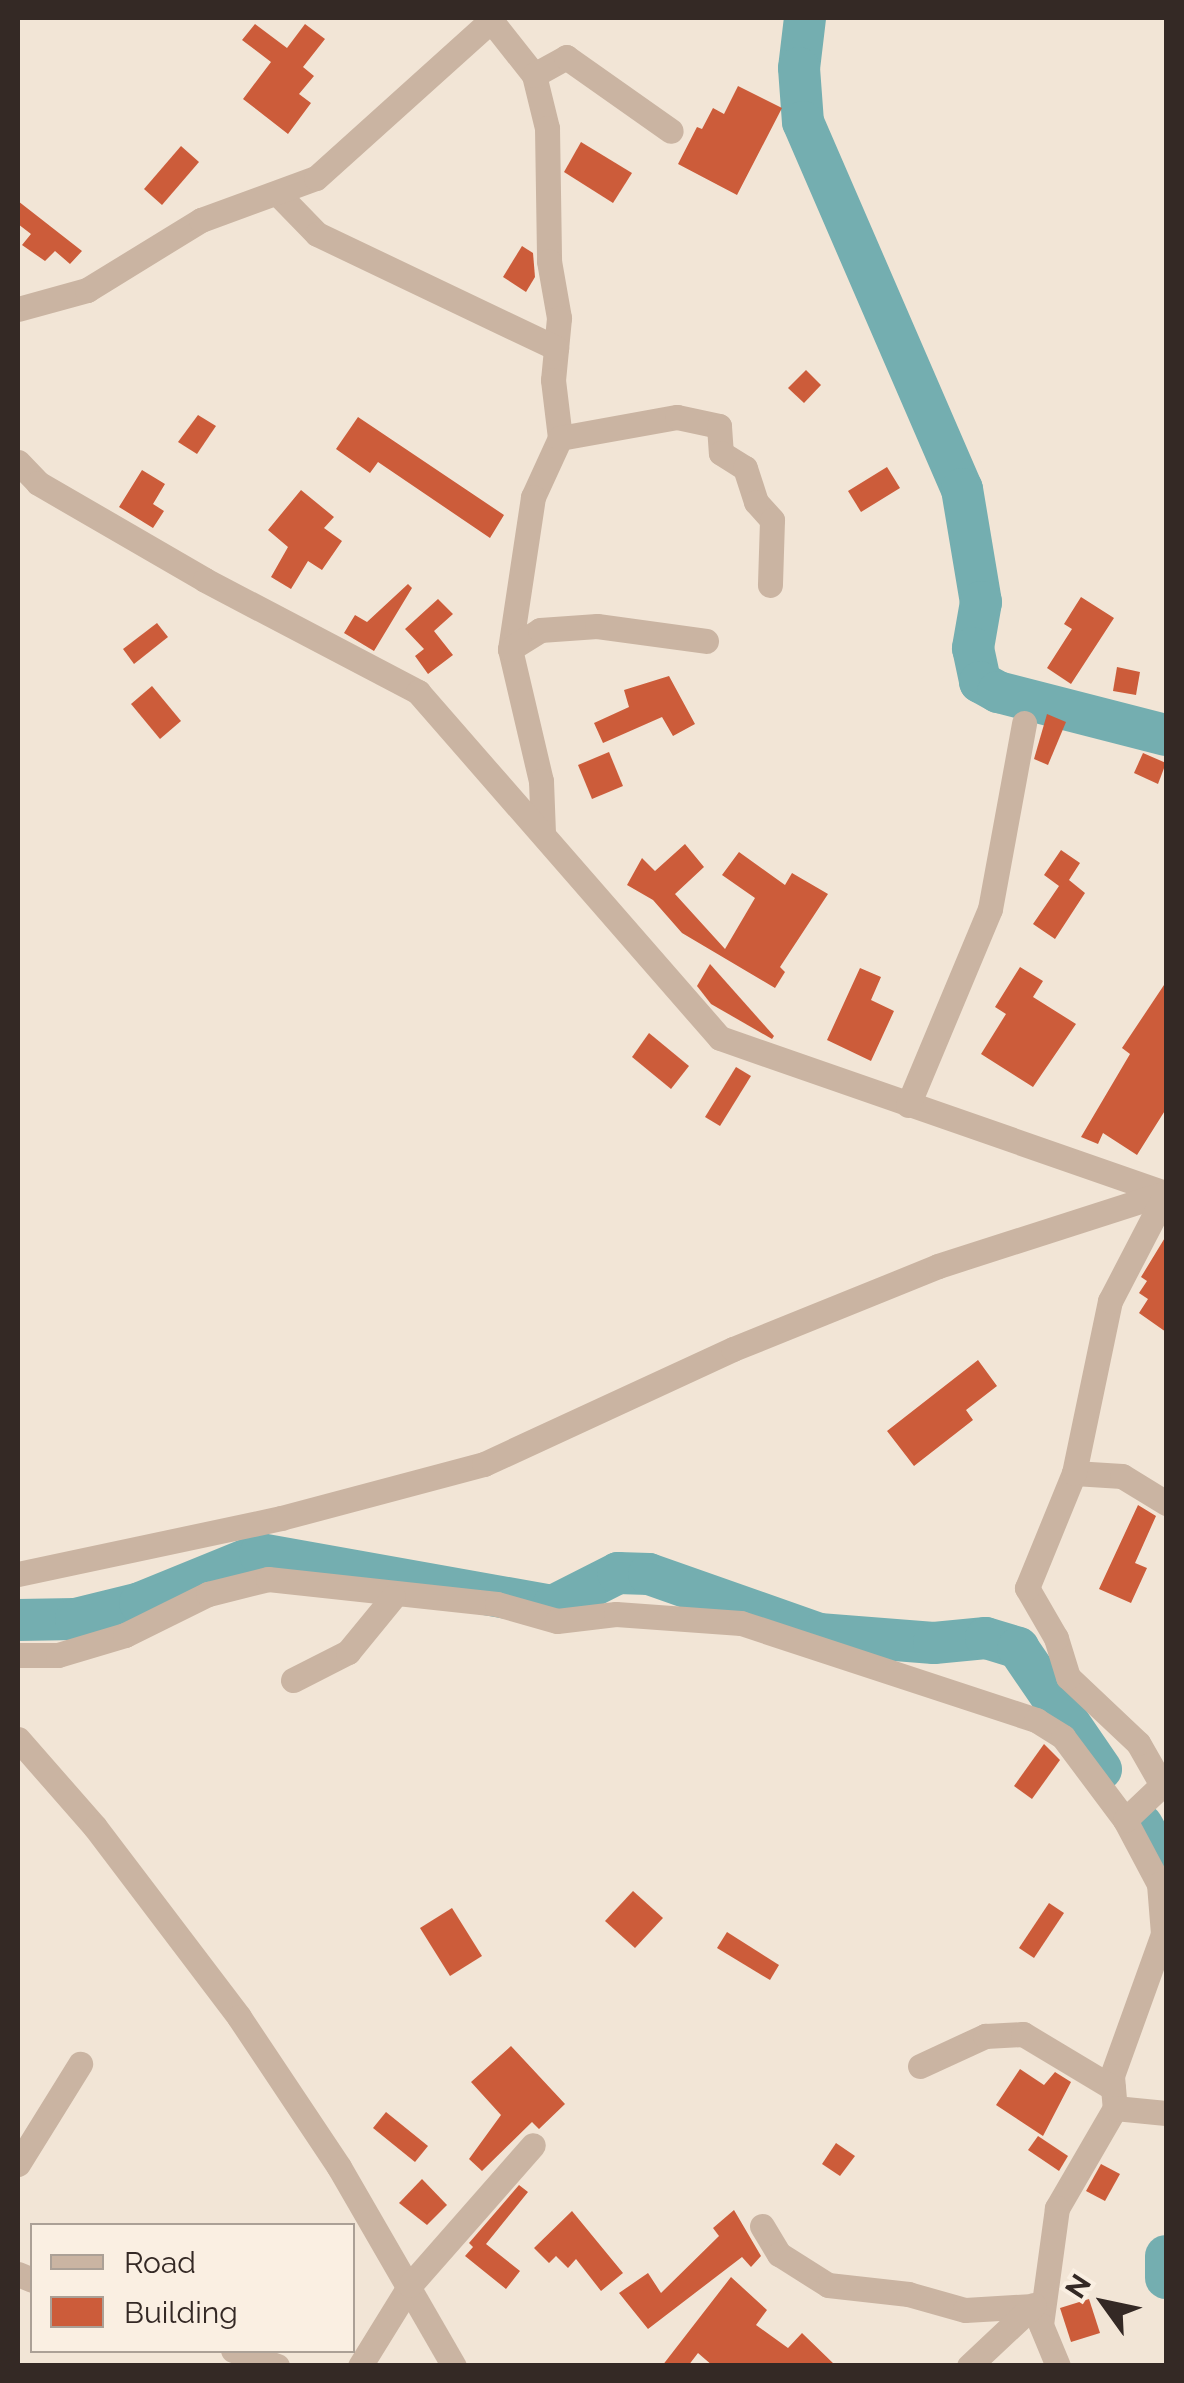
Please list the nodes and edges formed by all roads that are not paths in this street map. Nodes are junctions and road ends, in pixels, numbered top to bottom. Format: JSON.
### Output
{"nodes":[{"id":1,"x":489,"y":20,"type":"edge"},
{"id":2,"x":534,"y":74,"type":"junction"},
{"id":3,"x":670,"y":131,"type":"dead end"},
{"id":4,"x":279,"y":195,"type":"junction"},
{"id":5,"x":18,"y":309,"type":"edge"},
{"id":6,"x":556,"y":348,"type":"junction"},
{"id":7,"x":560,"y":438,"type":"junction"},
{"id":8,"x":18,"y":462,"type":"edge"},
{"id":9,"x":770,"y":585,"type":"dead end"},
{"id":10,"x":706,"y":641,"type":"dead end"},
{"id":11,"x":510,"y":649,"type":"junction"},
{"id":12,"x":1024,"y":723,"type":"dead end"},
{"id":13,"x":543,"y":834,"type":"junction"},
{"id":14,"x":908,"y":1105,"type":"junction"},
{"id":15,"x":1166,"y":1193,"type":"edge"},
{"id":16,"x":1074,"y":1473,"type":"junction"},
{"id":17,"x":1166,"y":1504,"type":"edge"},
{"id":18,"x":18,"y":1574,"type":"edge"},
{"id":19,"x":393,"y":1597,"type":"junction"},
{"id":20,"x":18,"y":1655,"type":"edge"},
{"id":21,"x":293,"y":1680,"type":"dead end"},
{"id":22,"x":18,"y":1739,"type":"edge"},
{"id":23,"x":1125,"y":1820,"type":"junction"},
{"id":24,"x":80,"y":2064,"type":"dead end"},
{"id":25,"x":920,"y":2066,"type":"dead end"},
{"id":26,"x":1114,"y":2098,"type":"junction"},
{"id":27,"x":1166,"y":2114,"type":"edge"},
{"id":28,"x":532,"y":2145,"type":"dead end"},
{"id":29,"x":18,"y":2164,"type":"edge"},
{"id":30,"x":762,"y":2226,"type":"dead end"},
{"id":31,"x":410,"y":2285,"type":"junction"},
{"id":32,"x":1039,"y":2301,"type":"junction"},
{"id":33,"x":241,"y":2353,"type":"edge"},
{"id":34,"x":277,"y":2366,"type":"edge"},
{"id":35,"x":360,"y":2366,"type":"edge"},
{"id":36,"x":454,"y":2366,"type":"edge"},
{"id":37,"x":969,"y":2366,"type":"edge"},
{"id":38,"x":1058,"y":2366,"type":"edge"}],
"edges":[{"from":1,"to":2,"type":"street"},
{"from":1,"to":4,"type":"street"},
{"from":2,"to":3,"type":"street"},
{"from":2,"to":6,"type":"street"},
{"from":4,"to":5,"type":"street"},
{"from":4,"to":6,"type":"street"},
{"from":6,"to":7,"type":"street"},
{"from":7,"to":9,"type":"street"},
{"from":7,"to":11,"type":"street"},
{"from":8,"to":13,"type":"street"},
{"from":10,"to":11,"type":"street"},
{"from":11,"to":13,"type":"street"},
{"from":12,"to":14,"type":"street"},
{"from":13,"to":14,"type":"street"},
{"from":14,"to":15,"type":"street"},
{"from":15,"to":16,"type":"street"},
{"from":15,"to":18,"type":"street"},
{"from":16,"to":17,"type":"street"},
{"from":16,"to":23,"type":"street"},
{"from":19,"to":20,"type":"street"},
{"from":19,"to":21,"type":"street"},
{"from":19,"to":23,"type":"street"},
{"from":22,"to":31,"type":"street"},
{"from":23,"to":26,"type":"street"},
{"from":24,"to":29,"type":"street"},
{"from":25,"to":26,"type":"street"},
{"from":26,"to":27,"type":"street"},
{"from":26,"to":32,"type":"street"},
{"from":28,"to":31,"type":"street"},
{"from":30,"to":32,"type":"street"},
{"from":31,"to":35,"type":"street"},
{"from":31,"to":36,"type":"street"},
{"from":32,"to":37,"type":"street"},
{"from":32,"to":38,"type":"street"},
{"from":33,"to":34,"type":"street"}]}
